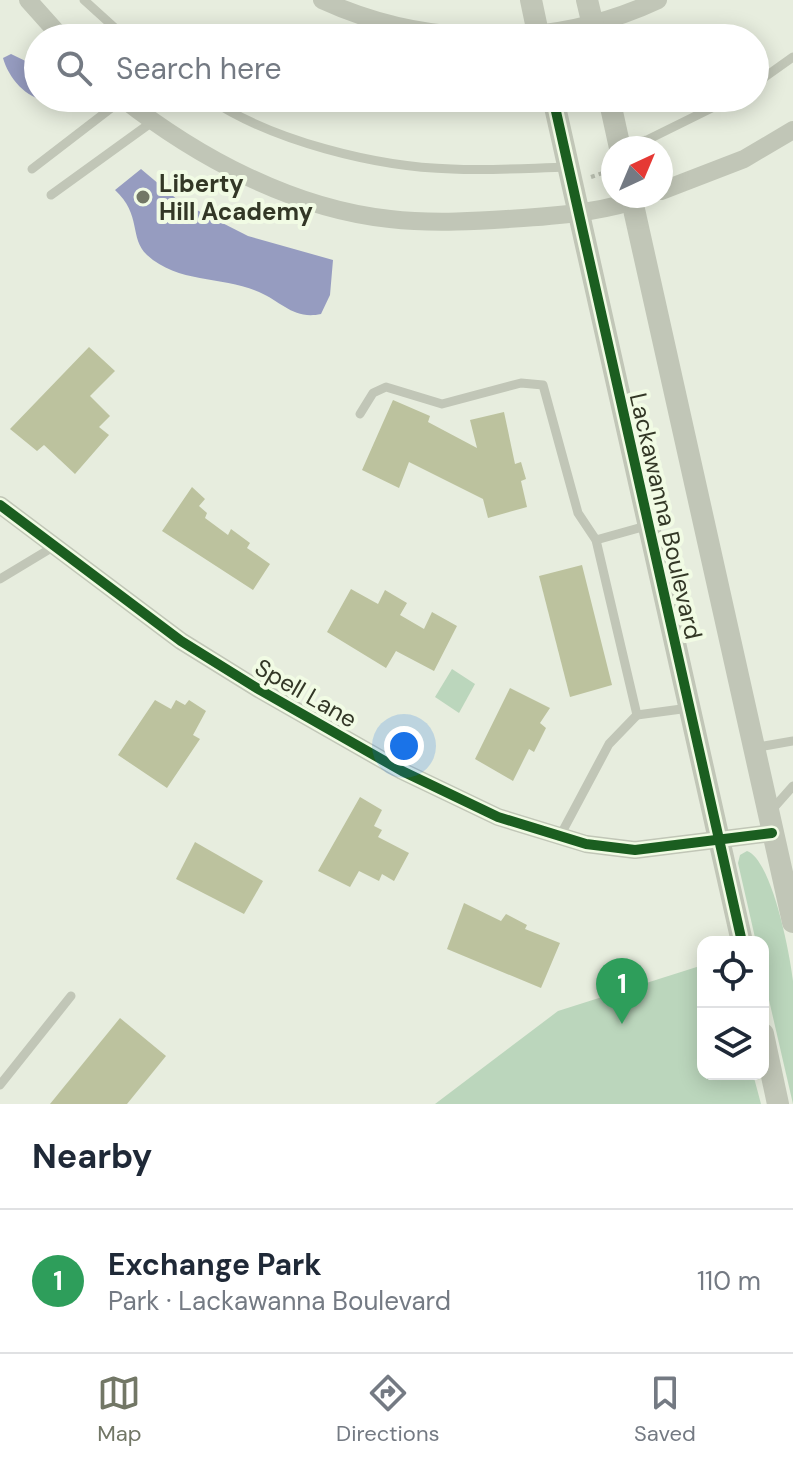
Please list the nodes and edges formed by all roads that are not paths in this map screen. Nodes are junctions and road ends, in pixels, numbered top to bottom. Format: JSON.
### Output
{"nodes":[{"id":1,"x":28,"y":0,"type":"edge"},
{"id":2,"x":84,"y":0,"type":"edge"},
{"id":3,"x":322,"y":0,"type":"edge"},
{"id":4,"x":531,"y":0,"type":"edge"},
{"id":5,"x":587,"y":0,"type":"edge"},
{"id":6,"x":658,"y":0,"type":"edge"},
{"id":7,"x":49,"y":24,"type":"edge"},
{"id":8,"x":111,"y":24,"type":"edge"},
{"id":9,"x":396,"y":24,"type":"edge"},
{"id":10,"x":536,"y":24,"type":"edge"},
{"id":11,"x":592,"y":24,"type":"edge"},
{"id":12,"x":610,"y":24,"type":"edge"},
{"id":13,"x":793,"y":57,"type":"edge"},
{"id":14,"x":769,"y":74,"type":"edge"},
{"id":15,"x":104,"y":112,"type":"edge"},
{"id":16,"x":140,"y":112,"type":"edge"},
{"id":17,"x":237,"y":112,"type":"edge"},
{"id":18,"x":556,"y":112,"type":"edge"},
{"id":19,"x":612,"y":112,"type":"edge"},
{"id":20,"x":704,"y":112,"type":"edge"},
{"id":21,"x":152,"y":122,"type":"junction"},
{"id":22,"x":793,"y":130,"type":"edge"},
{"id":23,"x":617,"y":136,"type":"edge"},
{"id":24,"x":655,"y":136,"type":"edge"},
{"id":25,"x":568,"y":167,"type":"junction"},
{"id":26,"x":32,"y":169,"type":"dead end"},
{"id":27,"x":673,"y":186,"type":"edge"},
{"id":28,"x":51,"y":195,"type":"dead end"},
{"id":29,"x":601,"y":208,"type":"edge"},
{"id":30,"x":639,"y":208,"type":"edge"},
{"id":31,"x":577,"y":214,"type":"junction"},
{"id":32,"x":360,"y":414,"type":"dead end"},
{"id":33,"x":0,"y":505,"type":"edge"},
{"id":34,"x":648,"y":526,"type":"junction"},
{"id":35,"x":596,"y":540,"type":"junction"},
{"id":36,"x":53,"y":547,"type":"junction"},
{"id":37,"x":0,"y":579,"type":"edge"},
{"id":38,"x":689,"y":708,"type":"junction"},
{"id":39,"x":637,"y":715,"type":"junction"},
{"id":40,"x":793,"y":741,"type":"edge"},
{"id":41,"x":753,"y":748,"type":"junction"},
{"id":42,"x":793,"y":786,"type":"edge"},
{"id":43,"x":770,"y":824,"type":"junction"},
{"id":44,"x":560,"y":836,"type":"junction"},
{"id":45,"x":719,"y":840,"type":"junction"},
{"id":46,"x":793,"y":922,"type":"edge"},
{"id":47,"x":741,"y":936,"type":"edge"},
{"id":48,"x":71,"y":996,"type":"dead end"},
{"id":49,"x":769,"y":1062,"type":"edge"},
{"id":50,"x":0,"y":1085,"type":"edge"},
{"id":51,"x":778,"y":1104,"type":"edge"}],
"edges":[{"from":1,"to":7,"type":"street"},
{"from":2,"to":8,"type":"lane"},
{"from":3,"to":9,"type":"street"},
{"from":4,"to":10,"type":"street"},
{"from":5,"to":11,"type":"street"},
{"from":6,"to":12,"type":"street"},
{"from":13,"to":14,"type":"lane"},
{"from":15,"to":26,"type":"lane"},
{"from":16,"to":21,"type":"street"},
{"from":17,"to":25,"type":"lane"},
{"from":18,"to":25,"type":"street","name":"Lackawanna Boulevard"},
{"from":19,"to":23,"type":"street"},
{"from":20,"to":24,"type":"lane"},
{"from":21,"to":28,"type":"lane"},
{"from":21,"to":31,"type":"street"},
{"from":22,"to":27,"type":"street"},
{"from":25,"to":31,"type":"street","name":"Lackawanna Boulevard"},
{"from":29,"to":31,"type":"street"},
{"from":30,"to":41,"type":"street","name":"Lackawanna Boulevard"},
{"from":31,"to":34,"type":"street","name":"Lackawanna Boulevard"},
{"from":32,"to":35,"type":"lane"},
{"from":33,"to":36,"type":"street","name":"Spell Lane"},
{"from":34,"to":35,"type":"lane"},
{"from":34,"to":38,"type":"street","name":"Lackawanna Boulevard"},
{"from":35,"to":39,"type":"lane"},
{"from":36,"to":37,"type":"lane"},
{"from":36,"to":44,"type":"street","name":"Spell Lane"},
{"from":38,"to":39,"type":"lane"},
{"from":38,"to":45,"type":"street","name":"Lackawanna Boulevard"},
{"from":39,"to":44,"type":"lane"},
{"from":40,"to":41,"type":"lane"},
{"from":41,"to":43,"type":"street","name":"Lackawanna Boulevard"},
{"from":42,"to":43,"type":"lane"},
{"from":43,"to":45,"type":"street","name":"Spell Lane"},
{"from":43,"to":46,"type":"street","name":"Lackawanna Boulevard"},
{"from":44,"to":45,"type":"street","name":"Spell Lane"},
{"from":45,"to":47,"type":"street","name":"Lackawanna Boulevard"},
{"from":48,"to":50,"type":"lane"},
{"from":49,"to":51,"type":"street"}]}
